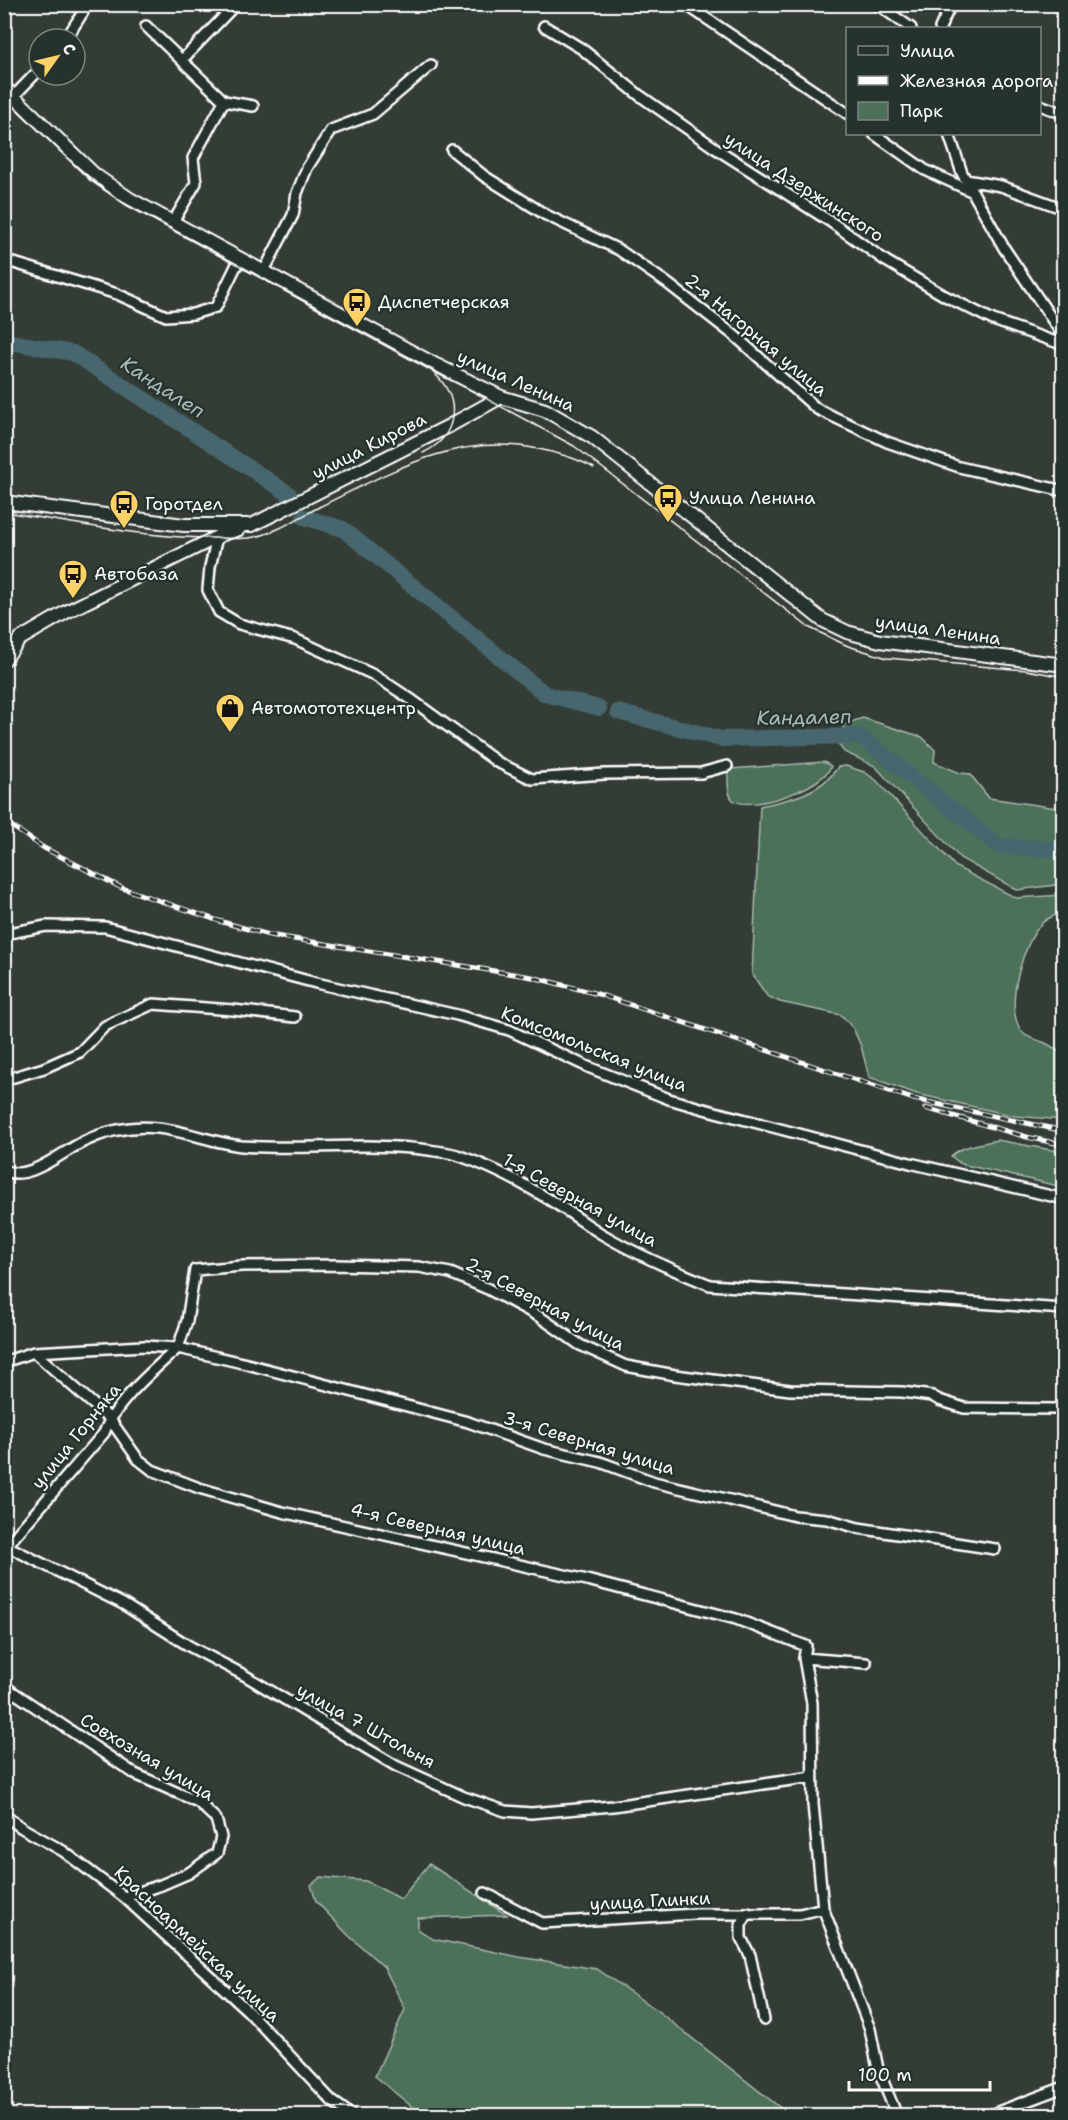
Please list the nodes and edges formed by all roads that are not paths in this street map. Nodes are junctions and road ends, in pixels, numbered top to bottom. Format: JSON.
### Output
{"nodes":[{"id":1,"x":83,"y":4,"type":"edge"},
{"id":2,"x":236,"y":4,"type":"edge"},
{"id":3,"x":685,"y":4,"type":"edge"},
{"id":4,"x":877,"y":4,"type":"edge"},
{"id":5,"x":951,"y":4,"type":"edge"},
{"id":6,"x":146,"y":26,"type":"dead end"},
{"id":7,"x":544,"y":26,"type":"dead end"},
{"id":8,"x":74,"y":27,"type":"edge"},
{"id":9,"x":910,"y":27,"type":"edge"},
{"id":10,"x":940,"y":27,"type":"edge"},
{"id":11,"x":182,"y":60,"type":"junction"},
{"id":12,"x":431,"y":65,"type":"dead end"},
{"id":13,"x":27,"y":82,"type":"edge"},
{"id":14,"x":4,"y":87,"type":"edge"},
{"id":15,"x":14,"y":96,"type":"junction"},
{"id":16,"x":224,"y":101,"type":"junction"},
{"id":17,"x":1041,"y":105,"type":"edge"},
{"id":18,"x":253,"y":106,"type":"dead end"},
{"id":19,"x":846,"y":113,"type":"edge"},
{"id":20,"x":1064,"y":114,"type":"edge"},
{"id":21,"x":875,"y":135,"type":"edge"},
{"id":22,"x":949,"y":135,"type":"edge"},
{"id":23,"x":452,"y":150,"type":"dead end"},
{"id":24,"x":966,"y":180,"type":"junction"},
{"id":25,"x":973,"y":192,"type":"junction"},
{"id":26,"x":1064,"y":209,"type":"edge"},
{"id":27,"x":173,"y":222,"type":"junction"},
{"id":28,"x":240,"y":258,"type":"junction"},
{"id":29,"x":4,"y":260,"type":"edge"},
{"id":30,"x":264,"y":271,"type":"junction"},
{"id":31,"x":1064,"y":337,"type":"edge"},
{"id":32,"x":1064,"y":345,"type":"edge"},
{"id":33,"x":501,"y":397,"type":"junction"},
{"id":34,"x":1064,"y":491,"type":"edge"},
{"id":35,"x":4,"y":502,"type":"edge"},
{"id":36,"x":252,"y":525,"type":"junction"},
{"id":37,"x":217,"y":537,"type":"junction"},
{"id":38,"x":4,"y":660,"type":"edge"},
{"id":39,"x":1064,"y":665,"type":"edge"},
{"id":40,"x":727,"y":766,"type":"dead end"},
{"id":41,"x":4,"y":934,"type":"edge"},
{"id":42,"x":295,"y":1017,"type":"dead end"},
{"id":43,"x":4,"y":1080,"type":"edge"},
{"id":44,"x":4,"y":1170,"type":"edge"},
{"id":45,"x":1064,"y":1199,"type":"edge"},
{"id":46,"x":1064,"y":1309,"type":"edge"},
{"id":47,"x":178,"y":1348,"type":"junction"},
{"id":48,"x":34,"y":1352,"type":"junction"},
{"id":49,"x":4,"y":1362,"type":"edge"},
{"id":50,"x":1064,"y":1407,"type":"edge"},
{"id":51,"x":109,"y":1418,"type":"junction"},
{"id":52,"x":6,"y":1548,"type":"edge"},
{"id":53,"x":995,"y":1549,"type":"dead end"},
{"id":54,"x":804,"y":1658,"type":"junction"},
{"id":55,"x":866,"y":1663,"type":"dead end"},
{"id":56,"x":4,"y":1686,"type":"edge"},
{"id":57,"x":812,"y":1777,"type":"junction"},
{"id":58,"x":4,"y":1815,"type":"edge"},
{"id":59,"x":485,"y":1893,"type":"dead end"},
{"id":60,"x":124,"y":1897,"type":"junction"},
{"id":61,"x":823,"y":1908,"type":"junction"},
{"id":62,"x":748,"y":1913,"type":"junction"},
{"id":63,"x":765,"y":2020,"type":"dead end"},
{"id":64,"x":1064,"y":2087,"type":"edge"},
{"id":65,"x":352,"y":2115,"type":"edge"},
{"id":66,"x":897,"y":2115,"type":"edge"},
{"id":67,"x":987,"y":2115,"type":"edge"}],
"edges":[{"from":1,"to":8,"type":"street"},
{"from":2,"to":11,"type":"street"},
{"from":3,"to":19,"type":"street"},
{"from":4,"to":9,"type":"street"},
{"from":5,"to":10,"type":"street"},
{"from":6,"to":11,"type":"street"},
{"from":7,"to":32,"type":"street","name":"улица Дзержинского"},
{"from":11,"to":16,"type":"street"},
{"from":12,"to":30,"type":"street"},
{"from":13,"to":15,"type":"street"},
{"from":14,"to":15,"type":"main road","name":"улица Ленина"},
{"from":15,"to":27,"type":"main road","name":"улица Ленина"},
{"from":16,"to":18,"type":"street"},
{"from":16,"to":27,"type":"street"},
{"from":17,"to":20,"type":"street"},
{"from":21,"to":25,"type":"street"},
{"from":22,"to":24,"type":"street"},
{"from":23,"to":34,"type":"street","name":"2-я Нагорная улица"},
{"from":24,"to":25,"type":"street"},
{"from":24,"to":26,"type":"street"},
{"from":25,"to":31,"type":"street"},
{"from":27,"to":28,"type":"main road","name":"улица Ленина"},
{"from":28,"to":29,"type":"street"},
{"from":28,"to":30,"type":"main road","name":"улица Ленина"},
{"from":30,"to":33,"type":"main road","name":"улица Ленина"},
{"from":33,"to":36,"type":"main road","name":"улица Кирова"},
{"from":33,"to":39,"type":"main road","name":"улица Ленина"},
{"from":35,"to":36,"type":"main road","name":"улица Кирова"},
{"from":36,"to":37,"type":"main road","name":"улица Кирова"},
{"from":37,"to":38,"type":"main road","name":"улица Кирова"},
{"from":37,"to":40,"type":"street"},
{"from":41,"to":45,"type":"street","name":"Комсомольская улица"},
{"from":42,"to":43,"type":"street"},
{"from":44,"to":46,"type":"street","name":"1-я Северная улица"},
{"from":47,"to":48,"type":"street","name":"3-я Северная улица"},
{"from":47,"to":50,"type":"street","name":"2-я Северная улица"},
{"from":47,"to":51,"type":"street","name":"улица Горняка"},
{"from":47,"to":53,"type":"street","name":"3-я Северная улица"},
{"from":48,"to":49,"type":"street","name":"3-я Северная улица"},
{"from":48,"to":51,"type":"street","name":"4-я Северная улица"},
{"from":51,"to":52,"type":"street","name":"улица Горняка"},
{"from":51,"to":54,"type":"street","name":"4-я Северная улица"},
{"from":52,"to":57,"type":"street","name":"улица 7 Штольня"},
{"from":54,"to":55,"type":"street"},
{"from":54,"to":57,"type":"street"},
{"from":56,"to":60,"type":"street","name":"Совхозная улица"},
{"from":57,"to":61,"type":"street"},
{"from":58,"to":60,"type":"street","name":"Красноармейская улица"},
{"from":59,"to":62,"type":"street","name":"улица Глинки"},
{"from":60,"to":65,"type":"street","name":"Красноармейская улица"},
{"from":61,"to":62,"type":"street","name":"улица Глинки"},
{"from":61,"to":66,"type":"street"},
{"from":62,"to":63,"type":"street"},
{"from":64,"to":67,"type":"street"}]}
